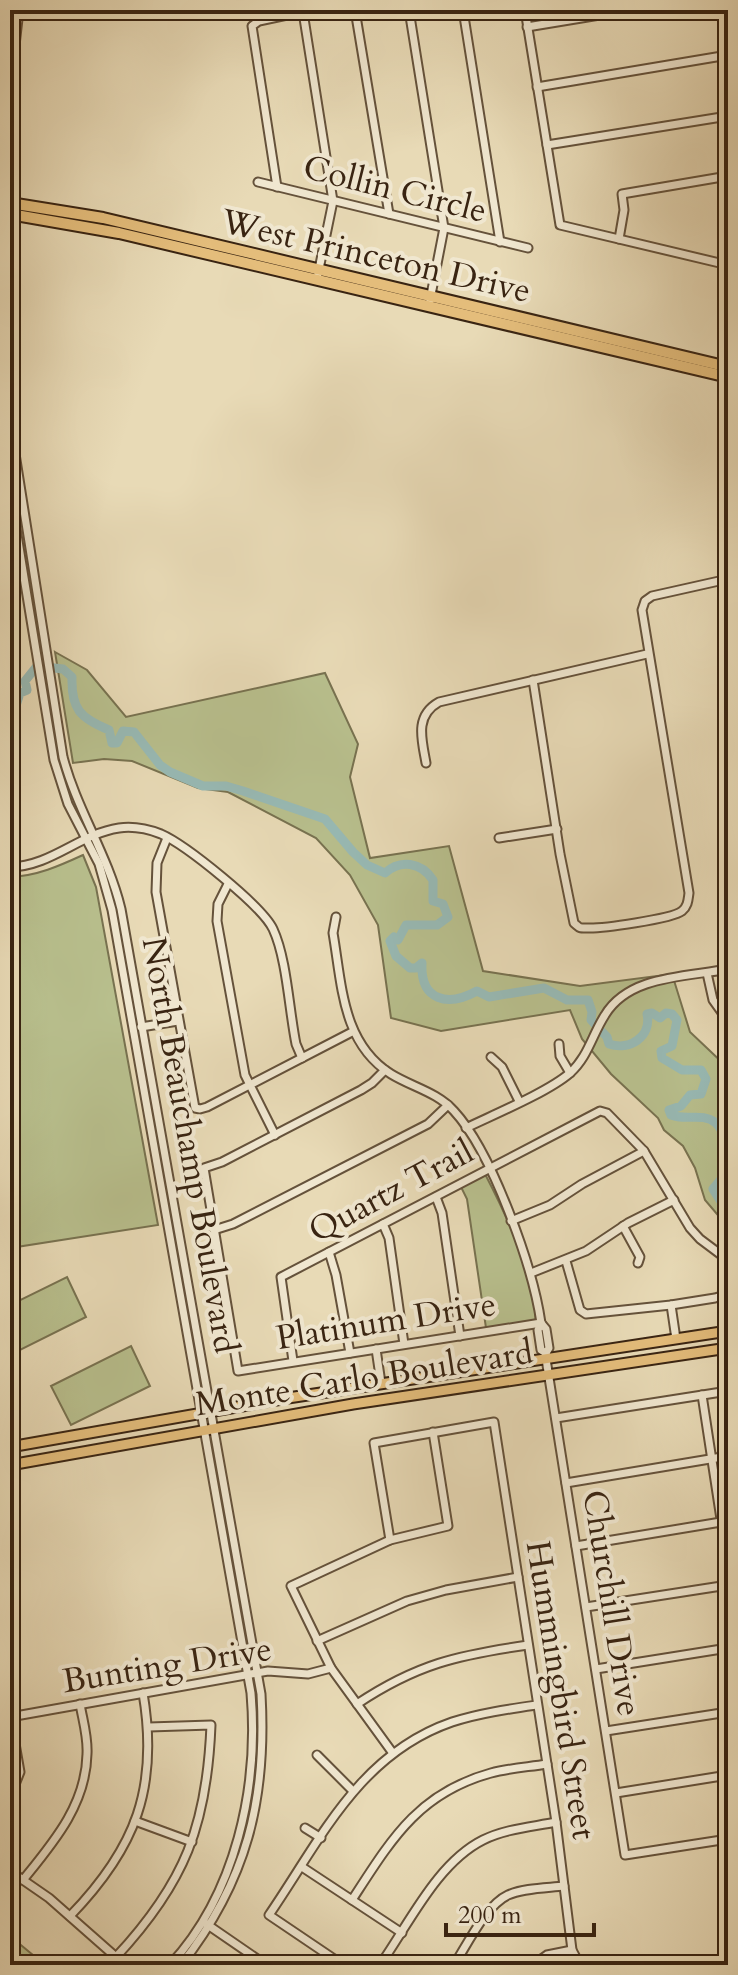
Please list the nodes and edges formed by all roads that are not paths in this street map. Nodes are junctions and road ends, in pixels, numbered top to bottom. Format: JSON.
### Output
{"nodes":[{"id":1,"x":19,"y":10,"type":"edge"},
{"id":2,"x":355,"y":10,"type":"edge"},
{"id":3,"x":409,"y":10,"type":"edge"},
{"id":4,"x":463,"y":10,"type":"edge"},
{"id":5,"x":525,"y":10,"type":"edge"},
{"id":6,"x":630,"y":10,"type":"edge"},
{"id":7,"x":725,"y":10,"type":"edge"},
{"id":8,"x":307,"y":11,"type":"edge"},
{"id":9,"x":14,"y":20,"type":"edge"},
{"id":10,"x":527,"y":27,"type":"junction"},
{"id":11,"x":728,"y":27,"type":"edge"},
{"id":12,"x":728,"y":55,"type":"edge"},
{"id":13,"x":537,"y":87,"type":"junction"},
{"id":14,"x":10,"y":88,"type":"edge"},
{"id":15,"x":728,"y":116,"type":"edge"},
{"id":16,"x":547,"y":145,"type":"junction"},
{"id":17,"x":728,"y":176,"type":"edge"},
{"id":18,"x":258,"y":182,"type":"dead end"},
{"id":19,"x":277,"y":187,"type":"junction"},
{"id":20,"x":333,"y":201,"type":"junction"},
{"id":21,"x":10,"y":203,"type":"edge"},
{"id":22,"x":10,"y":214,"type":"edge"},
{"id":23,"x":389,"y":214,"type":"junction"},
{"id":24,"x":444,"y":228,"type":"junction"},
{"id":25,"x":619,"y":239,"type":"junction"},
{"id":26,"x":500,"y":242,"type":"junction"},
{"id":27,"x":186,"y":244,"type":"junction"},
{"id":28,"x":528,"y":248,"type":"dead end"},
{"id":29,"x":728,"y":265,"type":"edge"},
{"id":30,"x":318,"y":275,"type":"junction"},
{"id":31,"x":430,"y":302,"type":"junction"},
{"id":32,"x":728,"y":367,"type":"edge"},
{"id":33,"x":728,"y":377,"type":"edge"},
{"id":34,"x":10,"y":422,"type":"edge"},
{"id":35,"x":10,"y":492,"type":"edge"},
{"id":36,"x":25,"y":526,"type":"junction"},
{"id":37,"x":13,"y":528,"type":"edge"},
{"id":38,"x":728,"y":579,"type":"edge"},
{"id":39,"x":647,"y":654,"type":"junction"},
{"id":40,"x":533,"y":680,"type":"junction"},
{"id":41,"x":426,"y":763,"type":"dead end"},
{"id":42,"x":557,"y":829,"type":"junction"},
{"id":43,"x":90,"y":838,"type":"junction"},
{"id":44,"x":167,"y":838,"type":"junction"},
{"id":45,"x":499,"y":838,"type":"dead end"},
{"id":46,"x":10,"y":867,"type":"edge"},
{"id":47,"x":228,"y":884,"type":"junction"},
{"id":48,"x":336,"y":917,"type":"dead end"},
{"id":49,"x":728,"y":969,"type":"edge"},
{"id":50,"x":707,"y":973,"type":"junction"},
{"id":51,"x":178,"y":1021,"type":"junction"},
{"id":52,"x":728,"y":1021,"type":"edge"},
{"id":53,"x":142,"y":1027,"type":"junction"},
{"id":54,"x":133,"y":1029,"type":"junction"},
{"id":55,"x":352,"y":1032,"type":"junction"},
{"id":56,"x":559,"y":1044,"type":"dead end"},
{"id":57,"x":491,"y":1057,"type":"dead end"},
{"id":58,"x":302,"y":1058,"type":"junction"},
{"id":59,"x":385,"y":1070,"type":"junction"},
{"id":60,"x":570,"y":1073,"type":"junction"},
{"id":61,"x":249,"y":1085,"type":"junction"},
{"id":62,"x":519,"y":1101,"type":"junction"},
{"id":63,"x":448,"y":1105,"type":"junction"},
{"id":64,"x":466,"y":1128,"type":"junction"},
{"id":65,"x":275,"y":1135,"type":"junction"},
{"id":66,"x":644,"y":1151,"type":"junction"},
{"id":67,"x":489,"y":1169,"type":"junction"},
{"id":68,"x":436,"y":1197,"type":"junction"},
{"id":69,"x":674,"y":1200,"type":"junction"},
{"id":70,"x":511,"y":1221,"type":"junction"},
{"id":71,"x":383,"y":1224,"type":"junction"},
{"id":72,"x":623,"y":1226,"type":"junction"},
{"id":73,"x":214,"y":1230,"type":"junction"},
{"id":74,"x":329,"y":1252,"type":"junction"},
{"id":75,"x":728,"y":1260,"type":"edge"},
{"id":76,"x":566,"y":1261,"type":"junction"},
{"id":77,"x":638,"y":1263,"type":"dead end"},
{"id":78,"x":531,"y":1273,"type":"junction"},
{"id":79,"x":728,"y":1294,"type":"edge"},
{"id":80,"x":671,"y":1305,"type":"junction"},
{"id":81,"x":541,"y":1323,"type":"junction"},
{"id":82,"x":728,"y":1331,"type":"edge"},
{"id":83,"x":460,"y":1336,"type":"junction"},
{"id":84,"x":676,"y":1339,"type":"junction"},
{"id":85,"x":404,"y":1344,"type":"junction"},
{"id":86,"x":728,"y":1348,"type":"edge"},
{"id":87,"x":376,"y":1349,"type":"junction"},
{"id":88,"x":350,"y":1353,"type":"junction"},
{"id":89,"x":546,"y":1356,"type":"junction"},
{"id":90,"x":293,"y":1361,"type":"junction"},
{"id":91,"x":549,"y":1375,"type":"junction"},
{"id":92,"x":381,"y":1383,"type":"junction"},
{"id":93,"x":728,"y":1391,"type":"edge"},
{"id":94,"x":702,"y":1395,"type":"junction"},
{"id":95,"x":205,"y":1413,"type":"junction"},
{"id":96,"x":556,"y":1418,"type":"junction"},
{"id":97,"x":208,"y":1428,"type":"junction"},
{"id":98,"x":433,"y":1432,"type":"junction"},
{"id":99,"x":10,"y":1447,"type":"edge"},
{"id":100,"x":728,"y":1456,"type":"edge"},
{"id":101,"x":712,"y":1459,"type":"junction"},
{"id":102,"x":10,"y":1465,"type":"edge"},
{"id":103,"x":566,"y":1483,"type":"junction"},
{"id":104,"x":721,"y":1522,"type":"junction"},
{"id":105,"x":390,"y":1540,"type":"junction"},
{"id":106,"x":576,"y":1546,"type":"junction"},
{"id":107,"x":728,"y":1565,"type":"edge"},
{"id":108,"x":518,"y":1577,"type":"junction"},
{"id":109,"x":728,"y":1585,"type":"edge"},
{"id":110,"x":586,"y":1607,"type":"junction"},
{"id":111,"x":317,"y":1641,"type":"junction"},
{"id":112,"x":528,"y":1645,"type":"junction"},
{"id":113,"x":728,"y":1648,"type":"edge"},
{"id":114,"x":331,"y":1668,"type":"junction"},
{"id":115,"x":596,"y":1669,"type":"junction"},
{"id":116,"x":259,"y":1673,"type":"junction"},
{"id":117,"x":249,"y":1674,"type":"junction"},
{"id":118,"x":143,"y":1693,"type":"junction"},
{"id":119,"x":80,"y":1704,"type":"junction"},
{"id":120,"x":357,"y":1704,"type":"junction"},
{"id":121,"x":537,"y":1705,"type":"junction"},
{"id":122,"x":728,"y":1712,"type":"edge"},
{"id":123,"x":10,"y":1716,"type":"edge"},
{"id":124,"x":149,"y":1727,"type":"junction"},
{"id":125,"x":606,"y":1731,"type":"junction"},
{"id":126,"x":392,"y":1752,"type":"junction"},
{"id":127,"x":317,"y":1755,"type":"dead end"},
{"id":128,"x":547,"y":1764,"type":"junction"},
{"id":129,"x":728,"y":1775,"type":"edge"},
{"id":130,"x":352,"y":1790,"type":"junction"},
{"id":131,"x":616,"y":1793,"type":"junction"},
{"id":132,"x":10,"y":1797,"type":"edge"},
{"id":133,"x":135,"y":1821,"type":"junction"},
{"id":134,"x":556,"y":1822,"type":"junction"},
{"id":135,"x":305,"y":1828,"type":"dead end"},
{"id":136,"x":321,"y":1838,"type":"junction"},
{"id":137,"x":728,"y":1839,"type":"edge"},
{"id":138,"x":192,"y":1842,"type":"junction"},
{"id":139,"x":302,"y":1867,"type":"junction"},
{"id":140,"x":10,"y":1871,"type":"edge"},
{"id":141,"x":23,"y":1880,"type":"junction"},
{"id":142,"x":564,"y":1886,"type":"junction"},
{"id":143,"x":352,"y":1900,"type":"junction"},
{"id":144,"x":70,"y":1916,"type":"junction"},
{"id":145,"x":205,"y":1923,"type":"junction"},
{"id":146,"x":402,"y":1933,"type":"junction"},
{"id":147,"x":572,"y":1950,"type":"junction"},
{"id":148,"x":330,"y":1956,"type":"junction"},
{"id":149,"x":116,"y":1957,"type":"junction"},
{"id":150,"x":728,"y":1961,"type":"edge"},
{"id":151,"x":125,"y":1965,"type":"edge"},
{"id":152,"x":170,"y":1965,"type":"edge"},
{"id":153,"x":181,"y":1965,"type":"edge"},
{"id":154,"x":266,"y":1965,"type":"edge"},
{"id":155,"x":323,"y":1965,"type":"edge"},
{"id":156,"x":343,"y":1965,"type":"edge"},
{"id":157,"x":380,"y":1965,"type":"edge"},
{"id":158,"x":454,"y":1965,"type":"edge"},
{"id":159,"x":533,"y":1965,"type":"edge"},
{"id":160,"x":580,"y":1965,"type":"edge"},
{"id":161,"x":705,"y":1965,"type":"edge"}],
"edges":[{"from":1,"to":9,"type":"street"},
{"from":2,"to":23,"type":"street"},
{"from":3,"to":24,"type":"street"},
{"from":4,"to":26,"type":"street","name":"Collin Circle"},
{"from":5,"to":10,"type":"street"},
{"from":6,"to":10,"type":"street"},
{"from":7,"to":11,"type":"street"},
{"from":8,"to":19,"type":"street","name":"Collin Circle"},
{"from":8,"to":20,"type":"street"},
{"from":9,"to":14,"type":"street"},
{"from":10,"to":13,"type":"street"},
{"from":12,"to":13,"type":"street"},
{"from":13,"to":16,"type":"street"},
{"from":15,"to":16,"type":"street"},
{"from":16,"to":25,"type":"street"},
{"from":17,"to":25,"type":"street"},
{"from":18,"to":19,"type":"street","name":"Collin Circle"},
{"from":19,"to":20,"type":"street","name":"Collin Circle"},
{"from":20,"to":23,"type":"street","name":"Collin Circle"},
{"from":20,"to":30,"type":"street"},
{"from":21,"to":27,"type":"highway","name":"West Princeton Drive"},
{"from":22,"to":27,"type":"highway","name":"West Princeton Drive"},
{"from":23,"to":24,"type":"street","name":"Collin Circle"},
{"from":24,"to":26,"type":"street","name":"Collin Circle"},
{"from":24,"to":31,"type":"street"},
{"from":25,"to":29,"type":"street"},
{"from":26,"to":28,"type":"street","name":"Collin Circle"},
{"from":27,"to":30,"type":"highway","name":"West Princeton Drive"},
{"from":30,"to":31,"type":"highway","name":"West Princeton Drive"},
{"from":31,"to":32,"type":"highway","name":"West Princeton Drive"},
{"from":31,"to":33,"type":"highway","name":"West Princeton Drive"},
{"from":34,"to":36,"type":"street","name":"North Beauchamp Boulevard"},
{"from":35,"to":37,"type":"street","name":"North Beauchamp Boulevard"},
{"from":36,"to":37,"type":"street"},
{"from":36,"to":43,"type":"street","name":"North Beauchamp Boulevard"},
{"from":37,"to":43,"type":"street","name":"North Beauchamp Boulevard"},
{"from":38,"to":39,"type":"street"},
{"from":39,"to":40,"type":"street"},
{"from":39,"to":42,"type":"street"},
{"from":40,"to":41,"type":"street"},
{"from":40,"to":42,"type":"street"},
{"from":42,"to":45,"type":"street"},
{"from":43,"to":44,"type":"street"},
{"from":43,"to":46,"type":"street"},
{"from":43,"to":53,"type":"street","name":"North Beauchamp Boulevard"},
{"from":43,"to":54,"type":"street","name":"North Beauchamp Boulevard"},
{"from":44,"to":47,"type":"street"},
{"from":44,"to":51,"type":"street"},
{"from":47,"to":58,"type":"street"},
{"from":47,"to":61,"type":"street"},
{"from":48,"to":55,"type":"street"},
{"from":49,"to":50,"type":"street"},
{"from":50,"to":52,"type":"street"},
{"from":50,"to":60,"type":"street"},
{"from":51,"to":53,"type":"street"},
{"from":51,"to":61,"type":"street"},
{"from":53,"to":54,"type":"street"},
{"from":53,"to":95,"type":"street","name":"North Beauchamp Boulevard"},
{"from":54,"to":95,"type":"street","name":"North Beauchamp Boulevard"},
{"from":55,"to":58,"type":"street"},
{"from":55,"to":59,"type":"street"},
{"from":56,"to":60,"type":"street"},
{"from":57,"to":62,"type":"street"},
{"from":58,"to":61,"type":"street"},
{"from":59,"to":63,"type":"street"},
{"from":59,"to":65,"type":"street"},
{"from":60,"to":62,"type":"street"},
{"from":61,"to":65,"type":"street"},
{"from":62,"to":64,"type":"street"},
{"from":63,"to":64,"type":"street","name":"Churchill Drive"},
{"from":63,"to":73,"type":"street"},
{"from":64,"to":67,"type":"street","name":"Churchill Drive"},
{"from":65,"to":73,"type":"street"},
{"from":66,"to":67,"type":"street","name":"Quartz Trail"},
{"from":66,"to":69,"type":"street"},
{"from":66,"to":70,"type":"street"},
{"from":67,"to":68,"type":"street","name":"Quartz Trail"},
{"from":67,"to":70,"type":"street","name":"Churchill Drive"},
{"from":68,"to":71,"type":"street","name":"Quartz Trail"},
{"from":68,"to":83,"type":"street"},
{"from":69,"to":72,"type":"street"},
{"from":69,"to":75,"type":"street"},
{"from":70,"to":78,"type":"street","name":"Churchill Drive"},
{"from":71,"to":74,"type":"street","name":"Quartz Trail"},
{"from":71,"to":85,"type":"street"},
{"from":72,"to":76,"type":"street"},
{"from":72,"to":77,"type":"street"},
{"from":73,"to":90,"type":"street","name":"Platinum Drive"},
{"from":74,"to":88,"type":"street"},
{"from":74,"to":90,"type":"street","name":"Quartz Trail"},
{"from":76,"to":78,"type":"street"},
{"from":76,"to":80,"type":"street"},
{"from":78,"to":81,"type":"street","name":"Churchill Drive"},
{"from":79,"to":80,"type":"street"},
{"from":80,"to":84,"type":"street"},
{"from":81,"to":83,"type":"street","name":"Platinum Drive"},
{"from":81,"to":89,"type":"street","name":"Churchill Drive"},
{"from":82,"to":84,"type":"main road","name":"Monte Carlo Boulevard"},
{"from":83,"to":85,"type":"street","name":"Platinum Drive"},
{"from":84,"to":89,"type":"main road","name":"Monte Carlo Boulevard"},
{"from":85,"to":87,"type":"street","name":"Platinum Drive"},
{"from":86,"to":91,"type":"main road","name":"Monte Carlo Boulevard"},
{"from":87,"to":88,"type":"street","name":"Platinum Drive"},
{"from":87,"to":92,"type":"street"},
{"from":88,"to":90,"type":"street","name":"Platinum Drive"},
{"from":89,"to":91,"type":"street","name":"Churchill Drive"},
{"from":89,"to":92,"type":"main road","name":"Monte Carlo Boulevard"},
{"from":91,"to":96,"type":"street","name":"Churchill Drive"},
{"from":91,"to":97,"type":"main road","name":"Monte Carlo Boulevard"},
{"from":92,"to":95,"type":"main road","name":"Monte Carlo Boulevard"},
{"from":93,"to":94,"type":"street"},
{"from":94,"to":96,"type":"street"},
{"from":94,"to":101,"type":"street"},
{"from":95,"to":97,"type":"street","name":"North Beauchamp Boulevard"},
{"from":95,"to":99,"type":"main road","name":"Monte Carlo Boulevard"},
{"from":96,"to":103,"type":"street","name":"Churchill Drive"},
{"from":97,"to":102,"type":"main road","name":"Monte Carlo Boulevard"},
{"from":97,"to":116,"type":"street","name":"North Beauchamp Boulevard"},
{"from":97,"to":117,"type":"street","name":"North Beauchamp Boulevard"},
{"from":98,"to":105,"type":"street"},
{"from":98,"to":105,"type":"street"},
{"from":98,"to":108,"type":"street","name":"Hummingbird Street"},
{"from":100,"to":101,"type":"street"},
{"from":101,"to":103,"type":"street"},
{"from":101,"to":104,"type":"street"},
{"from":103,"to":106,"type":"street","name":"Churchill Drive"},
{"from":104,"to":106,"type":"street"},
{"from":104,"to":107,"type":"street"},
{"from":105,"to":111,"type":"street"},
{"from":106,"to":110,"type":"street","name":"Churchill Drive"},
{"from":108,"to":111,"type":"street"},
{"from":108,"to":112,"type":"street","name":"Hummingbird Street"},
{"from":109,"to":110,"type":"street"},
{"from":110,"to":115,"type":"street","name":"Churchill Drive"},
{"from":111,"to":114,"type":"street"},
{"from":112,"to":120,"type":"street"},
{"from":112,"to":121,"type":"street","name":"Hummingbird Street"},
{"from":113,"to":115,"type":"street"},
{"from":114,"to":116,"type":"street","name":"Bunting Drive"},
{"from":114,"to":120,"type":"street"},
{"from":115,"to":125,"type":"street","name":"Churchill Drive"},
{"from":116,"to":117,"type":"street","name":"Bunting Drive"},
{"from":116,"to":145,"type":"street","name":"North Beauchamp Boulevard"},
{"from":117,"to":118,"type":"street","name":"Bunting Drive"},
{"from":117,"to":145,"type":"street","name":"North Beauchamp Boulevard"},
{"from":118,"to":119,"type":"street","name":"Bunting Drive"},
{"from":118,"to":124,"type":"street"},
{"from":119,"to":123,"type":"street","name":"Bunting Drive"},
{"from":119,"to":141,"type":"street"},
{"from":120,"to":126,"type":"street"},
{"from":121,"to":126,"type":"street"},
{"from":121,"to":128,"type":"street","name":"Hummingbird Street"},
{"from":122,"to":125,"type":"street"},
{"from":123,"to":132,"type":"street"},
{"from":124,"to":133,"type":"street"},
{"from":124,"to":138,"type":"street"},
{"from":125,"to":131,"type":"street","name":"Churchill Drive"},
{"from":126,"to":130,"type":"street"},
{"from":127,"to":130,"type":"street"},
{"from":128,"to":134,"type":"street","name":"Hummingbird Street"},
{"from":128,"to":143,"type":"street"},
{"from":129,"to":131,"type":"street"},
{"from":130,"to":136,"type":"street"},
{"from":131,"to":137,"type":"street","name":"Churchill Drive"},
{"from":133,"to":138,"type":"street"},
{"from":133,"to":144,"type":"street"},
{"from":134,"to":142,"type":"street","name":"Hummingbird Street"},
{"from":134,"to":146,"type":"street"},
{"from":135,"to":136,"type":"street"},
{"from":136,"to":139,"type":"street"},
{"from":138,"to":149,"type":"street"},
{"from":139,"to":143,"type":"street"},
{"from":139,"to":148,"type":"street"},
{"from":140,"to":141,"type":"street"},
{"from":141,"to":144,"type":"street"},
{"from":142,"to":147,"type":"street","name":"Hummingbird Street"},
{"from":142,"to":158,"type":"street"},
{"from":143,"to":146,"type":"street"},
{"from":144,"to":149,"type":"street"},
{"from":145,"to":152,"type":"street","name":"North Beauchamp Boulevard"},
{"from":145,"to":153,"type":"street","name":"North Beauchamp Boulevard"},
{"from":145,"to":154,"type":"street"},
{"from":146,"to":157,"type":"street"},
{"from":147,"to":159,"type":"street"},
{"from":147,"to":160,"type":"street","name":"Hummingbird Street"},
{"from":148,"to":155,"type":"street"},
{"from":148,"to":156,"type":"street"},
{"from":149,"to":151,"type":"street"},
{"from":150,"to":161,"type":"street"}]}
